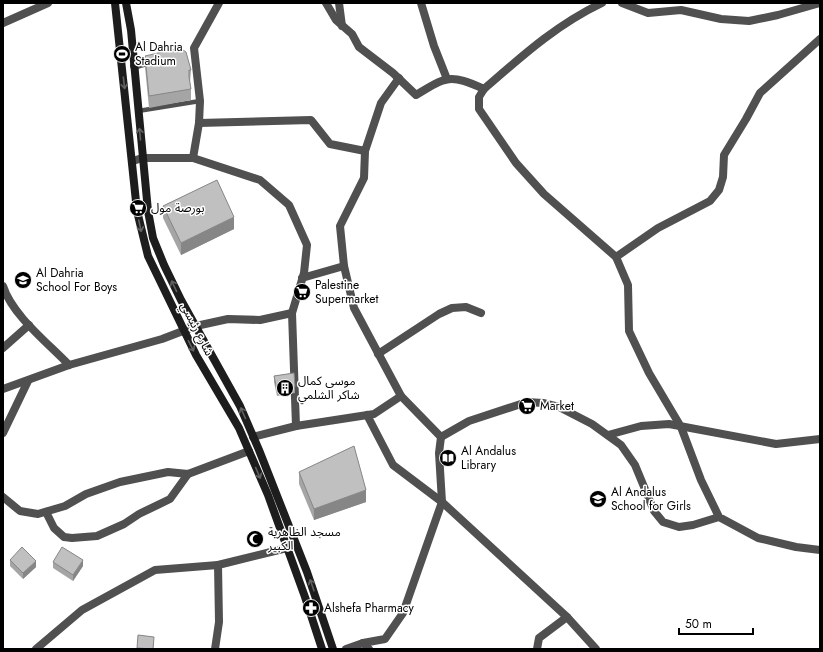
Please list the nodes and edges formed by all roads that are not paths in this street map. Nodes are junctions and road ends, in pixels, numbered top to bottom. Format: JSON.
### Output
{"nodes":[{"id":1,"x":48,"y":3,"type":"edge"},
{"id":2,"x":115,"y":3,"type":"edge"},
{"id":3,"x":126,"y":3,"type":"edge"},
{"id":4,"x":219,"y":3,"type":"edge"},
{"id":5,"x":326,"y":3,"type":"edge"},
{"id":6,"x":339,"y":3,"type":"edge"},
{"id":7,"x":421,"y":3,"type":"edge"},
{"id":8,"x":602,"y":3,"type":"edge"},
{"id":9,"x":622,"y":3,"type":"edge"},
{"id":10,"x":820,"y":3,"type":"edge"},
{"id":11,"x":3,"y":23,"type":"edge"},
{"id":12,"x":342,"y":26,"type":"junction"},
{"id":13,"x":820,"y":39,"type":"edge"},
{"id":14,"x":164,"y":57,"type":"edge"},
{"id":15,"x":134,"y":66,"type":"junction"},
{"id":16,"x":399,"y":78,"type":"junction"},
{"id":17,"x":447,"y":79,"type":"junction"},
{"id":18,"x":484,"y":89,"type":"junction"},
{"id":19,"x":200,"y":101,"type":"junction"},
{"id":20,"x":138,"y":112,"type":"junction"},
{"id":21,"x":199,"y":122,"type":"junction"},
{"id":22,"x":365,"y":151,"type":"junction"},
{"id":23,"x":142,"y":158,"type":"junction"},
{"id":24,"x":194,"y":158,"type":"junction"},
{"id":25,"x":133,"y":161,"type":"junction"},
{"id":26,"x":616,"y":258,"type":"junction"},
{"id":27,"x":344,"y":266,"type":"junction"},
{"id":28,"x":302,"y":278,"type":"junction"},
{"id":29,"x":3,"y":286,"type":"edge"},
{"id":30,"x":292,"y":313,"type":"junction"},
{"id":31,"x":481,"y":313,"type":"dead end"},
{"id":32,"x":29,"y":325,"type":"junction"},
{"id":33,"x":196,"y":326,"type":"junction"},
{"id":34,"x":184,"y":330,"type":"junction"},
{"id":35,"x":3,"y":348,"type":"edge"},
{"id":36,"x":378,"y":354,"type":"junction"},
{"id":37,"x":70,"y":365,"type":"junction"},
{"id":38,"x":28,"y":381,"type":"junction"},
{"id":39,"x":3,"y":389,"type":"edge"},
{"id":40,"x":401,"y":396,"type":"junction"},
{"id":41,"x":367,"y":415,"type":"junction"},
{"id":42,"x":296,"y":426,"type":"junction"},
{"id":43,"x":681,"y":426,"type":"junction"},
{"id":44,"x":3,"y":433,"type":"edge"},
{"id":45,"x":608,"y":435,"type":"junction"},
{"id":46,"x":254,"y":436,"type":"junction"},
{"id":47,"x":441,"y":437,"type":"junction"},
{"id":48,"x":820,"y":439,"type":"edge"},
{"id":49,"x":249,"y":452,"type":"junction"},
{"id":50,"x":188,"y":474,"type":"junction"},
{"id":51,"x":3,"y":497,"type":"edge"},
{"id":52,"x":442,"y":502,"type":"junction"},
{"id":53,"x":46,"y":512,"type":"junction"},
{"id":54,"x":719,"y":517,"type":"junction"},
{"id":55,"x":288,"y":548,"type":"junction"},
{"id":56,"x":820,"y":550,"type":"edge"},
{"id":57,"x":218,"y":565,"type":"junction"},
{"id":58,"x":566,"y":617,"type":"junction"},
{"id":59,"x":366,"y":646,"type":"edge"},
{"id":60,"x":36,"y":649,"type":"edge"},
{"id":61,"x":215,"y":649,"type":"edge"},
{"id":62,"x":322,"y":649,"type":"edge"},
{"id":63,"x":333,"y":649,"type":"edge"},
{"id":64,"x":346,"y":649,"type":"edge"},
{"id":65,"x":537,"y":649,"type":"edge"},
{"id":66,"x":596,"y":649,"type":"edge"}],
"edges":[{"from":1,"to":11,"type":"street"},
{"from":2,"to":25,"type":"main road","name":"شارع رئيسي","one_way":true},
{"from":3,"to":15,"type":"main road","name":"شارع رئيسي"},
{"from":4,"to":19,"type":"street"},
{"from":5,"to":12,"type":"street"},
{"from":6,"to":12,"type":"street"},
{"from":7,"to":17,"type":"street"},
{"from":8,"to":18,"type":"street"},
{"from":9,"to":10,"type":"street"},
{"from":12,"to":16,"type":"street"},
{"from":13,"to":26,"type":"street"},
{"from":14,"to":15,"type":"street"},
{"from":15,"to":20,"type":"main road","name":"شارع رئيسي"},
{"from":16,"to":17,"type":"street"},
{"from":16,"to":22,"type":"street"},
{"from":17,"to":18,"type":"street"},
{"from":18,"to":26,"type":"street"},
{"from":19,"to":20,"type":"lane"},
{"from":19,"to":21,"type":"street"},
{"from":23,"to":20,"type":"main road","name":"شارع رئيسي","one_way":true},
{"from":21,"to":22,"type":"street"},
{"from":21,"to":24,"type":"street"},
{"from":22,"to":27,"type":"street"},
{"from":23,"to":24,"type":"street"},
{"from":23,"to":25,"type":"street"},
{"from":33,"to":23,"type":"main road","name":"شارع رئيسي","one_way":true},
{"from":24,"to":28,"type":"street"},
{"from":25,"to":34,"type":"main road","name":"شارع رئيسي","one_way":true},
{"from":26,"to":43,"type":"street"},
{"from":27,"to":28,"type":"street"},
{"from":27,"to":36,"type":"street"},
{"from":28,"to":30,"type":"street"},
{"from":29,"to":32,"type":"street"},
{"from":30,"to":33,"type":"street"},
{"from":30,"to":42,"type":"street"},
{"from":31,"to":36,"type":"street"},
{"from":32,"to":35,"type":"street"},
{"from":32,"to":37,"type":"street"},
{"from":33,"to":34,"type":"street"},
{"from":46,"to":33,"type":"main road","name":"شارع رئيسي","one_way":true},
{"from":34,"to":37,"type":"street"},
{"from":34,"to":49,"type":"main road","name":"شارع رئيسي","one_way":true},
{"from":36,"to":40,"type":"street"},
{"from":37,"to":38,"type":"street"},
{"from":38,"to":39,"type":"street"},
{"from":38,"to":44,"type":"street"},
{"from":40,"to":41,"type":"street"},
{"from":40,"to":47,"type":"street"},
{"from":41,"to":42,"type":"street"},
{"from":41,"to":52,"type":"street"},
{"from":42,"to":46,"type":"street"},
{"from":43,"to":45,"type":"street"},
{"from":43,"to":48,"type":"street"},
{"from":43,"to":54,"type":"street"},
{"from":45,"to":47,"type":"street"},
{"from":45,"to":54,"type":"street"},
{"from":63,"to":46,"type":"main road","name":"شارع رئيسي","one_way":true},
{"from":47,"to":52,"type":"street"},
{"from":49,"to":50,"type":"street"},
{"from":49,"to":55,"type":"main road","name":"شارع رئيسي","one_way":true},
{"from":50,"to":53,"type":"street"},
{"from":50,"to":53,"type":"street"},
{"from":51,"to":53,"type":"street"},
{"from":52,"to":58,"type":"street"},
{"from":52,"to":59,"type":"street"},
{"from":54,"to":56,"type":"street"},
{"from":55,"to":57,"type":"street"},
{"from":55,"to":62,"type":"main road","name":"شارع رئيسي"},
{"from":57,"to":60,"type":"street"},
{"from":57,"to":61,"type":"street"},
{"from":58,"to":65,"type":"street"},
{"from":58,"to":66,"type":"street"},
{"from":59,"to":64,"type":"street"}]}
